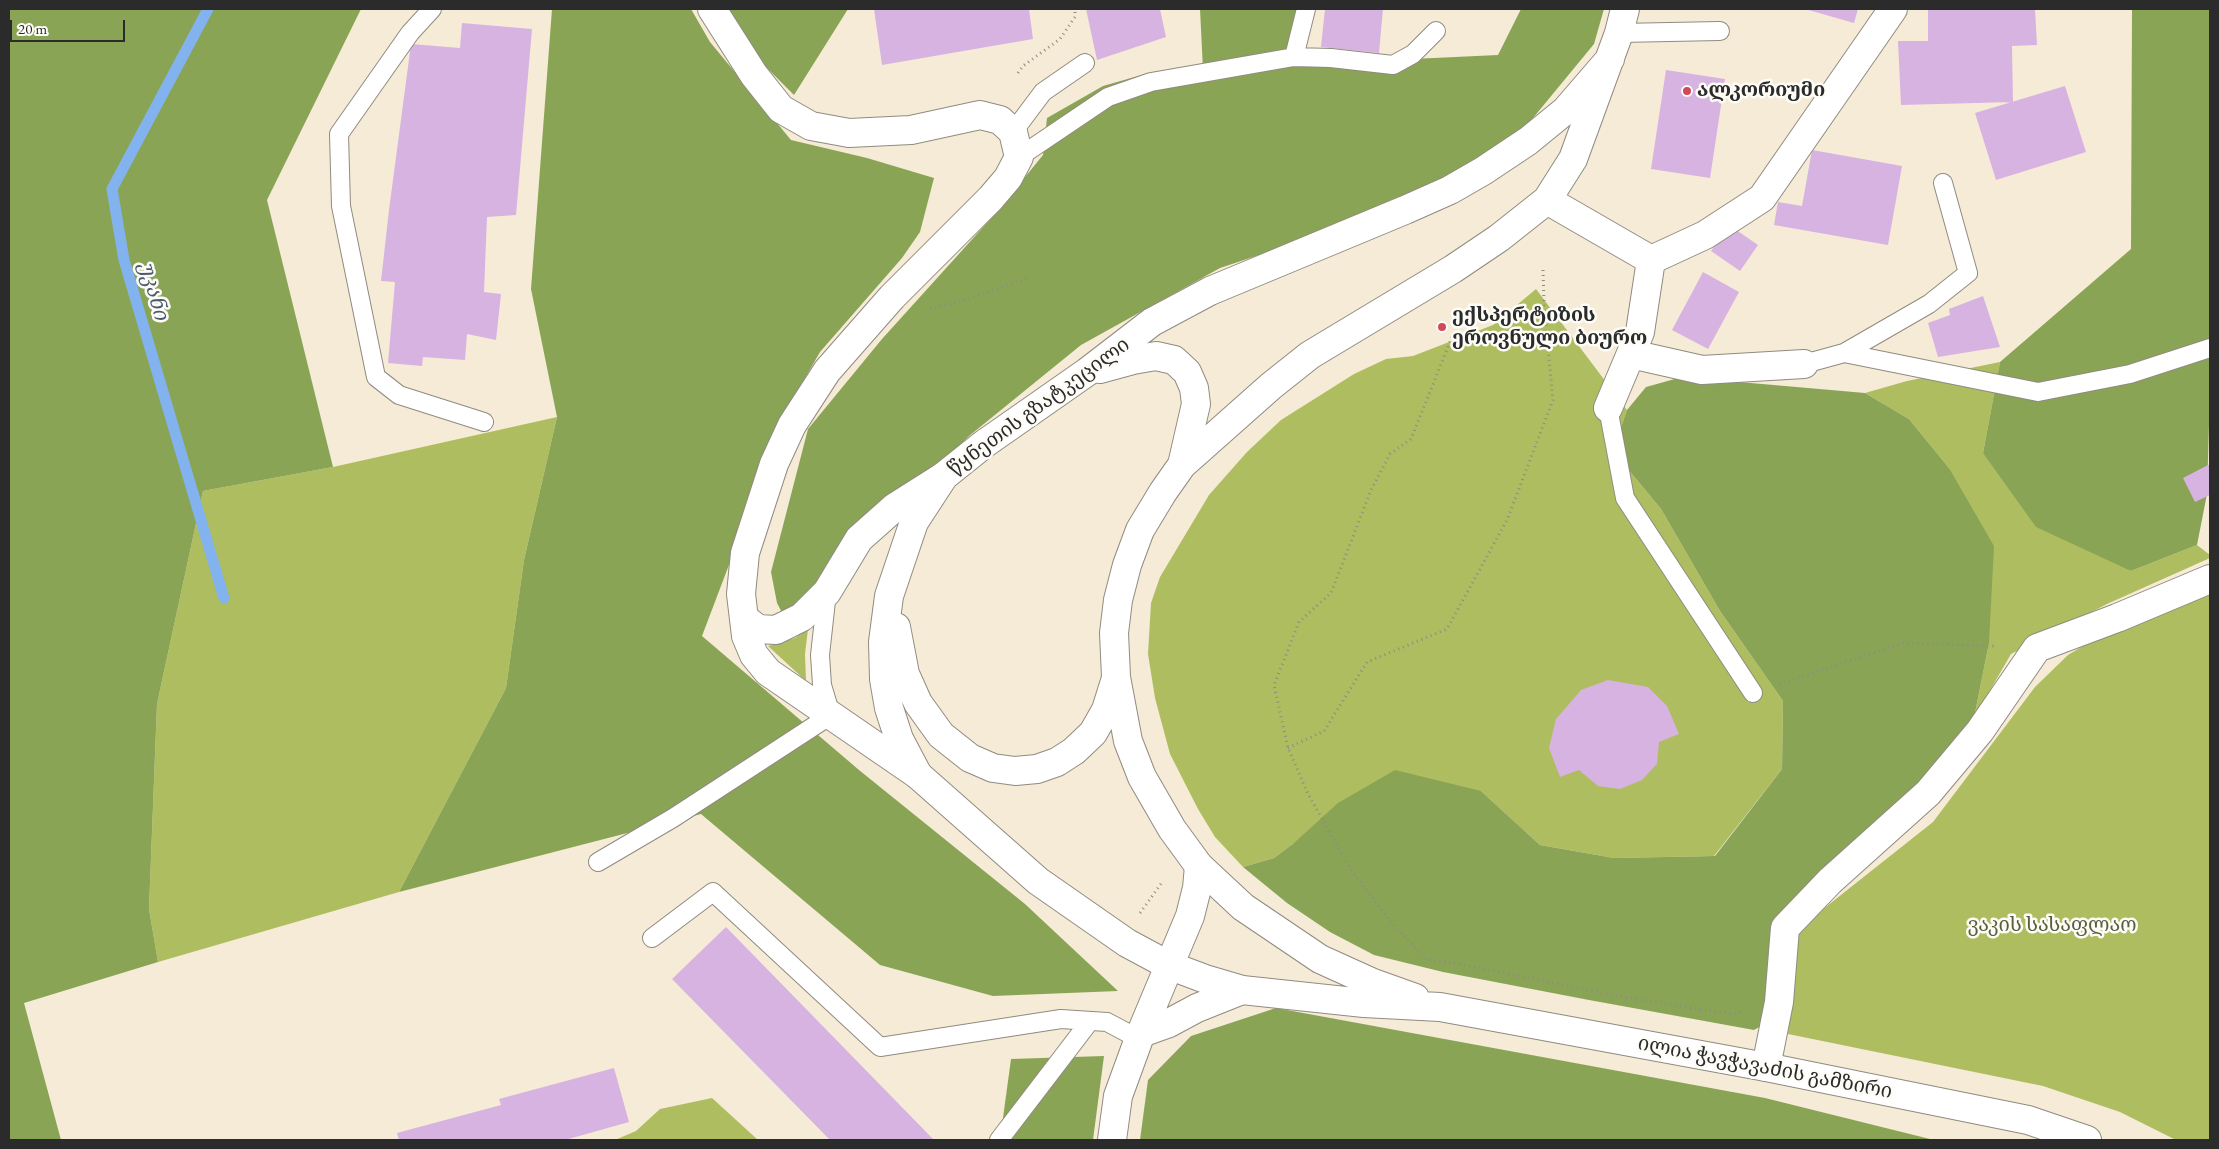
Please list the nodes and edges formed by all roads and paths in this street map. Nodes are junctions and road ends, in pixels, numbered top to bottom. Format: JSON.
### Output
{"nodes":[{"id":1,"x":432,"y":9,"type":"edge"},
{"id":2,"x":712,"y":9,"type":"edge"},
{"id":3,"x":1075,"y":9,"type":"edge"},
{"id":4,"x":1306,"y":9,"type":"edge"},
{"id":5,"x":1893,"y":9,"type":"edge"},
{"id":6,"x":1622,"y":21,"type":"edge"},
{"id":7,"x":1436,"y":31,"type":"dead end"},
{"id":8,"x":1720,"y":32,"type":"dead end"},
{"id":9,"x":1294,"y":57,"type":"junction"},
{"id":10,"x":1610,"y":59,"type":"junction"},
{"id":11,"x":1085,"y":63,"type":"dead end"},
{"id":12,"x":1014,"y":79,"type":"dead end"},
{"id":13,"x":1016,"y":144,"type":"junction"},
{"id":14,"x":1943,"y":183,"type":"dead end"},
{"id":15,"x":1547,"y":200,"type":"junction"},
{"id":16,"x":1651,"y":260,"type":"junction"},
{"id":17,"x":1544,"y":269,"type":"dead end"},
{"id":18,"x":1027,"y":278,"type":"dead end"},
{"id":19,"x":892,"y":297,"type":"junction"},
{"id":20,"x":1452,"y":337,"type":"dead end"},
{"id":21,"x":2210,"y":348,"type":"edge"},
{"id":22,"x":1844,"y":353,"type":"junction"},
{"id":23,"x":1631,"y":354,"type":"junction"},
{"id":24,"x":1804,"y":364,"type":"joint"},
{"id":25,"x":1087,"y":372,"type":"junction"},
{"id":26,"x":1608,"y":408,"type":"joint"},
{"id":27,"x":484,"y":422,"type":"dead end"},
{"id":28,"x":1182,"y":465,"type":"junction"},
{"id":29,"x":944,"y":476,"type":"junction"},
{"id":30,"x":2210,"y":579,"type":"edge"},
{"id":31,"x":827,"y":592,"type":"junction"},
{"id":32,"x":889,"y":596,"type":"junction"},
{"id":33,"x":744,"y":618,"type":"junction"},
{"id":34,"x":2037,"y":648,"type":"junction"},
{"id":35,"x":1116,"y":677,"type":"junction"},
{"id":36,"x":1753,"y":693,"type":"joint"},
{"id":37,"x":830,"y":716,"type":"junction"},
{"id":38,"x":1288,"y":748,"type":"junction"},
{"id":39,"x":918,"y":775,"type":"junction"},
{"id":40,"x":598,"y":862,"type":"dead end"},
{"id":41,"x":1199,"y":866,"type":"junction"},
{"id":42,"x":1164,"y":880,"type":"dead end"},
{"id":43,"x":1138,"y":915,"type":"dead end"},
{"id":44,"x":652,"y":938,"type":"dead end"},
{"id":45,"x":1168,"y":965,"type":"junction"},
{"id":46,"x":1242,"y":990,"type":"junction"},
{"id":47,"x":1779,"y":1002,"type":"junction"},
{"id":48,"x":1440,"y":1007,"type":"junction"},
{"id":49,"x":1090,"y":1021,"type":"junction"},
{"id":50,"x":1140,"y":1036,"type":"junction"},
{"id":51,"x":1766,"y":1067,"type":"junction"},
{"id":52,"x":999,"y":1140,"type":"edge"},
{"id":53,"x":1112,"y":1140,"type":"edge"},
{"id":54,"x":2088,"y":1140,"type":"edge"}],
"edges":[{"from":1,"to":27,"type":"lane"},
{"from":2,"to":13,"type":"main road"},
{"from":3,"to":12,"type":"path"},
{"from":4,"to":9,"type":"lane"},
{"from":5,"to":16,"type":"main road"},
{"from":6,"to":8,"type":"lane"},
{"from":6,"to":10,"type":"main road","name":"წყნეთის გზატკეცილი"},
{"from":7,"to":9,"type":"lane"},
{"from":9,"to":13,"type":"lane"},
{"from":10,"to":15,"type":"main road","name":"წყნეთის გზატკეცილი"},
{"from":10,"to":25,"type":"main road","name":"წყნეთის გზატკეცილი"},
{"from":11,"to":13,"type":"lane"},
{"from":13,"to":19,"type":"main road"},
{"from":14,"to":22,"type":"lane"},
{"from":15,"to":16,"type":"main road"},
{"from":15,"to":28,"type":"main road","name":"წყნეთის გზატკეცილი"},
{"from":16,"to":23,"type":"main road"},
{"from":17,"to":38,"type":"path"},
{"from":18,"to":19,"type":"path"},
{"from":19,"to":33,"type":"main road"},
{"from":20,"to":38,"type":"path"},
{"from":21,"to":22,"type":"lane"},
{"from":22,"to":24,"type":"lane"},
{"from":23,"to":24,"type":"main road"},
{"from":23,"to":26,"type":"main road"},
{"from":25,"to":28,"type":"main road"},
{"from":25,"to":29,"type":"main road","name":"წყნეთის გზატკეცილი"},
{"from":26,"to":36,"type":"lane"},
{"from":28,"to":35,"type":"main road","name":"წყნეთის გზატკეცილი"},
{"from":29,"to":31,"type":"main road"},
{"from":29,"to":32,"type":"main road","name":"წყნეთის გზატკეცილი"},
{"from":30,"to":34,"type":"main road"},
{"from":31,"to":33,"type":"main road"},
{"from":31,"to":37,"type":"lane"},
{"from":32,"to":35,"type":"main road"},
{"from":32,"to":39,"type":"main road","name":"წყნეთის გზატკეცილი"},
{"from":33,"to":37,"type":"main road"},
{"from":34,"to":36,"type":"path"},
{"from":34,"to":47,"type":"main road"},
{"from":35,"to":41,"type":"main road","name":"წყნეთის გზატკეცილი"},
{"from":37,"to":39,"type":"main road"},
{"from":37,"to":40,"type":"lane"},
{"from":38,"to":47,"type":"path"},
{"from":39,"to":45,"type":"main road","name":"წყნეთის გზატკეცილი"},
{"from":41,"to":45,"type":"main road"},
{"from":41,"to":48,"type":"main road","name":"წყნეთის გზატკეცილი"},
{"from":42,"to":43,"type":"path"},
{"from":44,"to":49,"type":"lane"},
{"from":45,"to":46,"type":"main road","name":"წყნეთის გზატკეცილი"},
{"from":45,"to":50,"type":"main road"},
{"from":46,"to":48,"type":"main road","name":"წყნეთის გზატკეცილი"},
{"from":46,"to":50,"type":"main road"},
{"from":47,"to":51,"type":"main road"},
{"from":48,"to":51,"type":"main road","name":"ილია ჭავჭავაძის გამზირი"},
{"from":49,"to":50,"type":"lane"},
{"from":49,"to":52,"type":"lane"},
{"from":50,"to":53,"type":"main road"},
{"from":51,"to":54,"type":"main road","name":"ილია ჭავჭავაძის გამზირი"}]}
